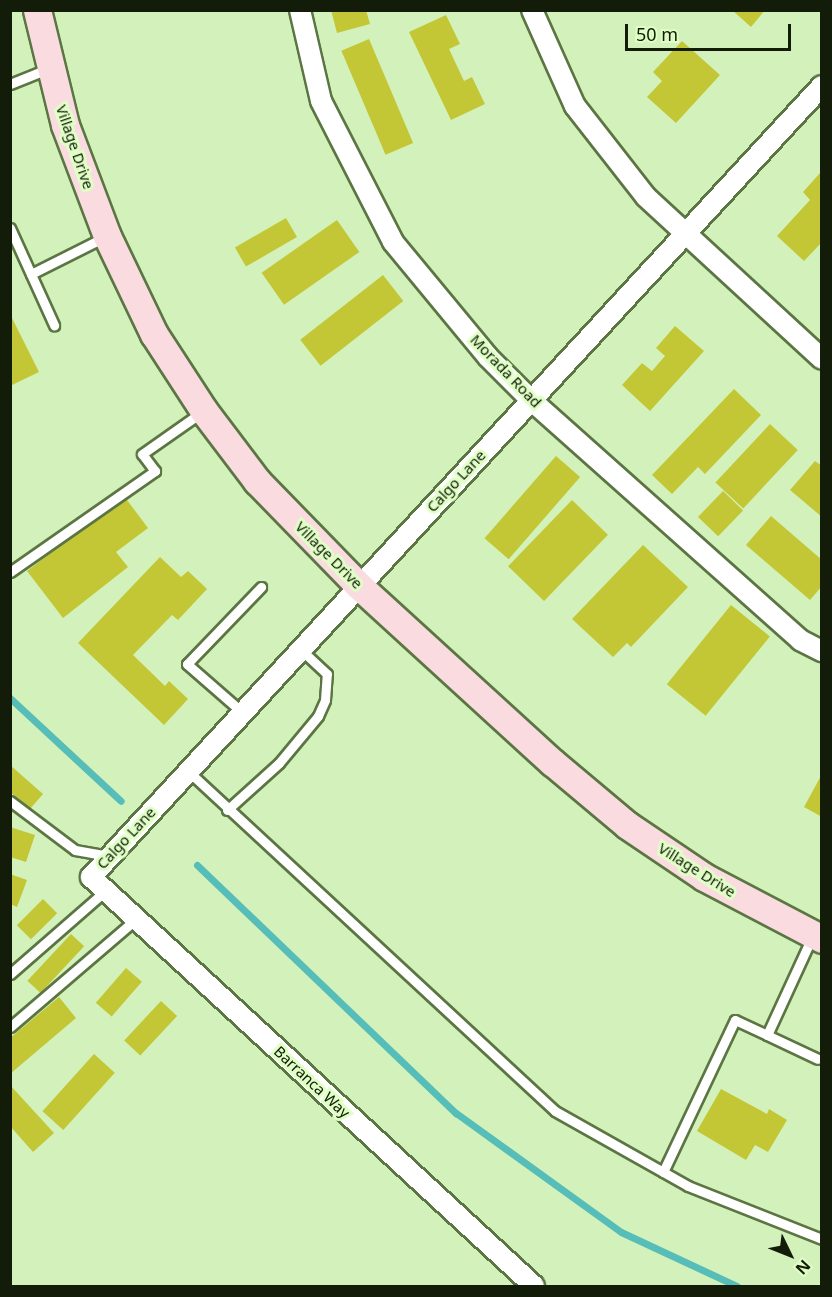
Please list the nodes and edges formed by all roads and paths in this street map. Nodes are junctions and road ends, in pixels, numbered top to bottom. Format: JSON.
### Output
{"nodes":[{"id":1,"x":37,"y":10,"type":"edge"},
{"id":2,"x":300,"y":10,"type":"edge"},
{"id":3,"x":532,"y":10,"type":"edge"},
{"id":4,"x":50,"y":68,"type":"junction"},
{"id":5,"x":10,"y":84,"type":"edge"},
{"id":6,"x":822,"y":86,"type":"edge"},
{"id":7,"x":10,"y":228,"type":"edge"},
{"id":8,"x":108,"y":236,"type":"junction"},
{"id":9,"x":684,"y":236,"type":"junction"},
{"id":10,"x":32,"y":273,"type":"junction"},
{"id":11,"x":54,"y":325,"type":"dead end"},
{"id":12,"x":822,"y":359,"type":"edge"},
{"id":13,"x":531,"y":400,"type":"junction"},
{"id":14,"x":204,"y":411,"type":"junction"},
{"id":15,"x":10,"y":572,"type":"edge"},
{"id":16,"x":358,"y":585,"type":"junction"},
{"id":17,"x":261,"y":587,"type":"dead end"},
{"id":18,"x":300,"y":649,"type":"junction"},
{"id":19,"x":822,"y":651,"type":"edge"},
{"id":20,"x":242,"y":712,"type":"junction"},
{"id":21,"x":188,"y":771,"type":"junction"},
{"id":22,"x":10,"y":801,"type":"edge"},
{"id":23,"x":227,"y":810,"type":"junction"},
{"id":24,"x":110,"y":856,"type":"junction"},
{"id":25,"x":91,"y":877,"type":"joint"},
{"id":26,"x":105,"y":891,"type":"junction"},
{"id":27,"x":136,"y":919,"type":"junction"},
{"id":28,"x":817,"y":937,"type":"edge"},
{"id":29,"x":10,"y":974,"type":"edge"},
{"id":30,"x":10,"y":1027,"type":"edge"},
{"id":31,"x":767,"y":1035,"type":"junction"},
{"id":32,"x":818,"y":1059,"type":"dead end"},
{"id":33,"x":663,"y":1172,"type":"junction"},
{"id":34,"x":822,"y":1239,"type":"edge"},
{"id":35,"x":534,"y":1287,"type":"edge"}],
"edges":[{"from":1,"to":4,"type":"main road","name":"Village Drive"},
{"from":2,"to":13,"type":"street","name":"Morada Road"},
{"from":3,"to":9,"type":"street"},
{"from":4,"to":5,"type":"lane"},
{"from":4,"to":8,"type":"main road","name":"Village Drive"},
{"from":6,"to":9,"type":"street","name":"Calgo Lane"},
{"from":7,"to":10,"type":"lane"},
{"from":8,"to":10,"type":"lane"},
{"from":8,"to":14,"type":"main road","name":"Village Drive"},
{"from":9,"to":12,"type":"street"},
{"from":9,"to":13,"type":"street","name":"Calgo Lane"},
{"from":10,"to":11,"type":"lane"},
{"from":13,"to":16,"type":"street","name":"Calgo Lane"},
{"from":13,"to":19,"type":"street","name":"Morada Road"},
{"from":14,"to":15,"type":"lane"},
{"from":14,"to":16,"type":"main road","name":"Village Drive"},
{"from":16,"to":18,"type":"street","name":"Calgo Lane"},
{"from":16,"to":28,"type":"main road","name":"Village Drive"},
{"from":17,"to":20,"type":"lane"},
{"from":18,"to":20,"type":"street","name":"Calgo Lane"},
{"from":18,"to":23,"type":"lane"},
{"from":20,"to":21,"type":"street","name":"Calgo Lane"},
{"from":21,"to":23,"type":"lane"},
{"from":21,"to":24,"type":"street","name":"Calgo Lane"},
{"from":22,"to":24,"type":"lane"},
{"from":23,"to":33,"type":"lane"},
{"from":24,"to":25,"type":"street","name":"Calgo Lane"},
{"from":25,"to":26,"type":"street","name":"Barranca Way"},
{"from":26,"to":27,"type":"street","name":"Barranca Way"},
{"from":26,"to":29,"type":"lane"},
{"from":27,"to":30,"type":"lane"},
{"from":27,"to":35,"type":"street","name":"Barranca Way"},
{"from":28,"to":31,"type":"lane"},
{"from":31,"to":32,"type":"lane"},
{"from":31,"to":33,"type":"lane"},
{"from":33,"to":34,"type":"lane"}]}
